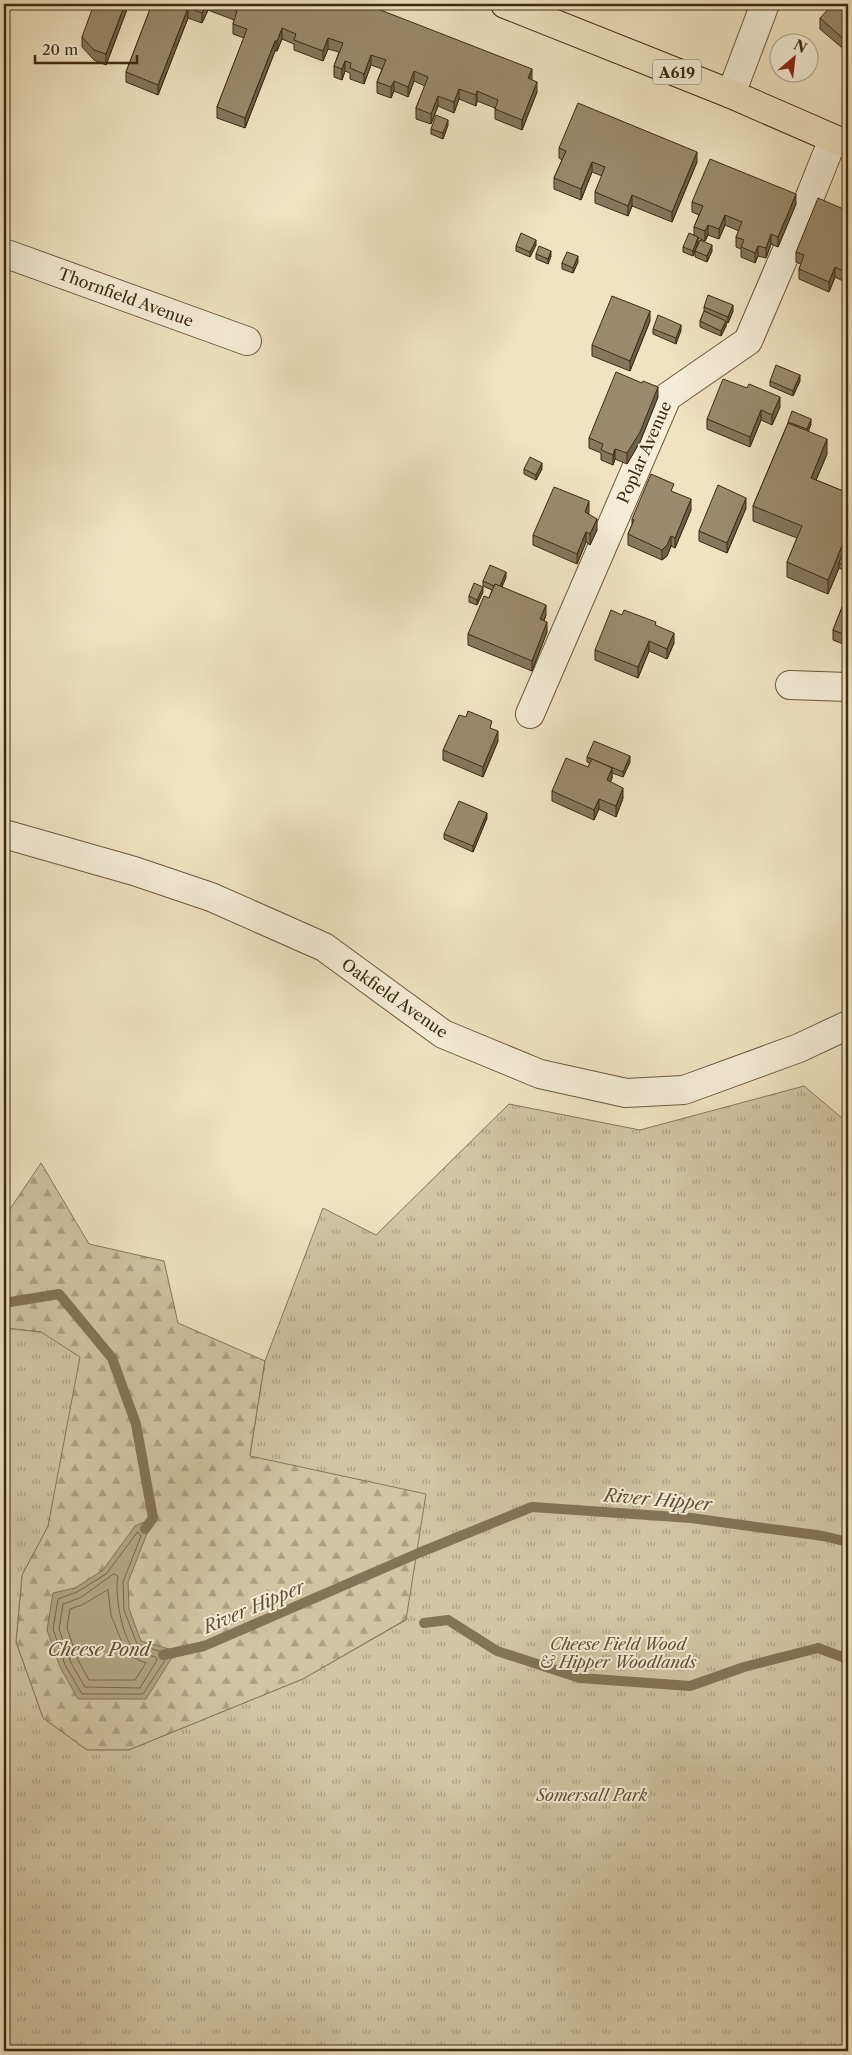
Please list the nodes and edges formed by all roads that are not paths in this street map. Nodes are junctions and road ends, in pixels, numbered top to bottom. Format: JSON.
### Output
{"nodes":[{"id":1,"x":505,"y":4,"type":"edge"},
{"id":2,"x":765,"y":4,"type":"edge"},
{"id":3,"x":731,"y":94,"type":"junction"},
{"id":4,"x":841,"y":142,"type":"edge"},
{"id":5,"x":4,"y":253,"type":"edge"},
{"id":6,"x":247,"y":341,"type":"dead end"},
{"id":7,"x":790,"y":685,"type":"dead end"},
{"id":8,"x":848,"y":687,"type":"edge"},
{"id":9,"x":530,"y":714,"type":"dead end"},
{"id":10,"x":4,"y":834,"type":"edge"},
{"id":11,"x":848,"y":1025,"type":"edge"}],
"edges":[{"from":1,"to":3,"type":"highway","number":"A619"},
{"from":2,"to":3,"type":"street"},
{"from":3,"to":4,"type":"highway","number":"A619"},
{"from":4,"to":9,"type":"street","name":"Poplar Avenue"},
{"from":5,"to":6,"type":"street","name":"Thornfield Avenue"},
{"from":7,"to":8,"type":"street"},
{"from":10,"to":11,"type":"street","name":"Oakfield Avenue"}]}
